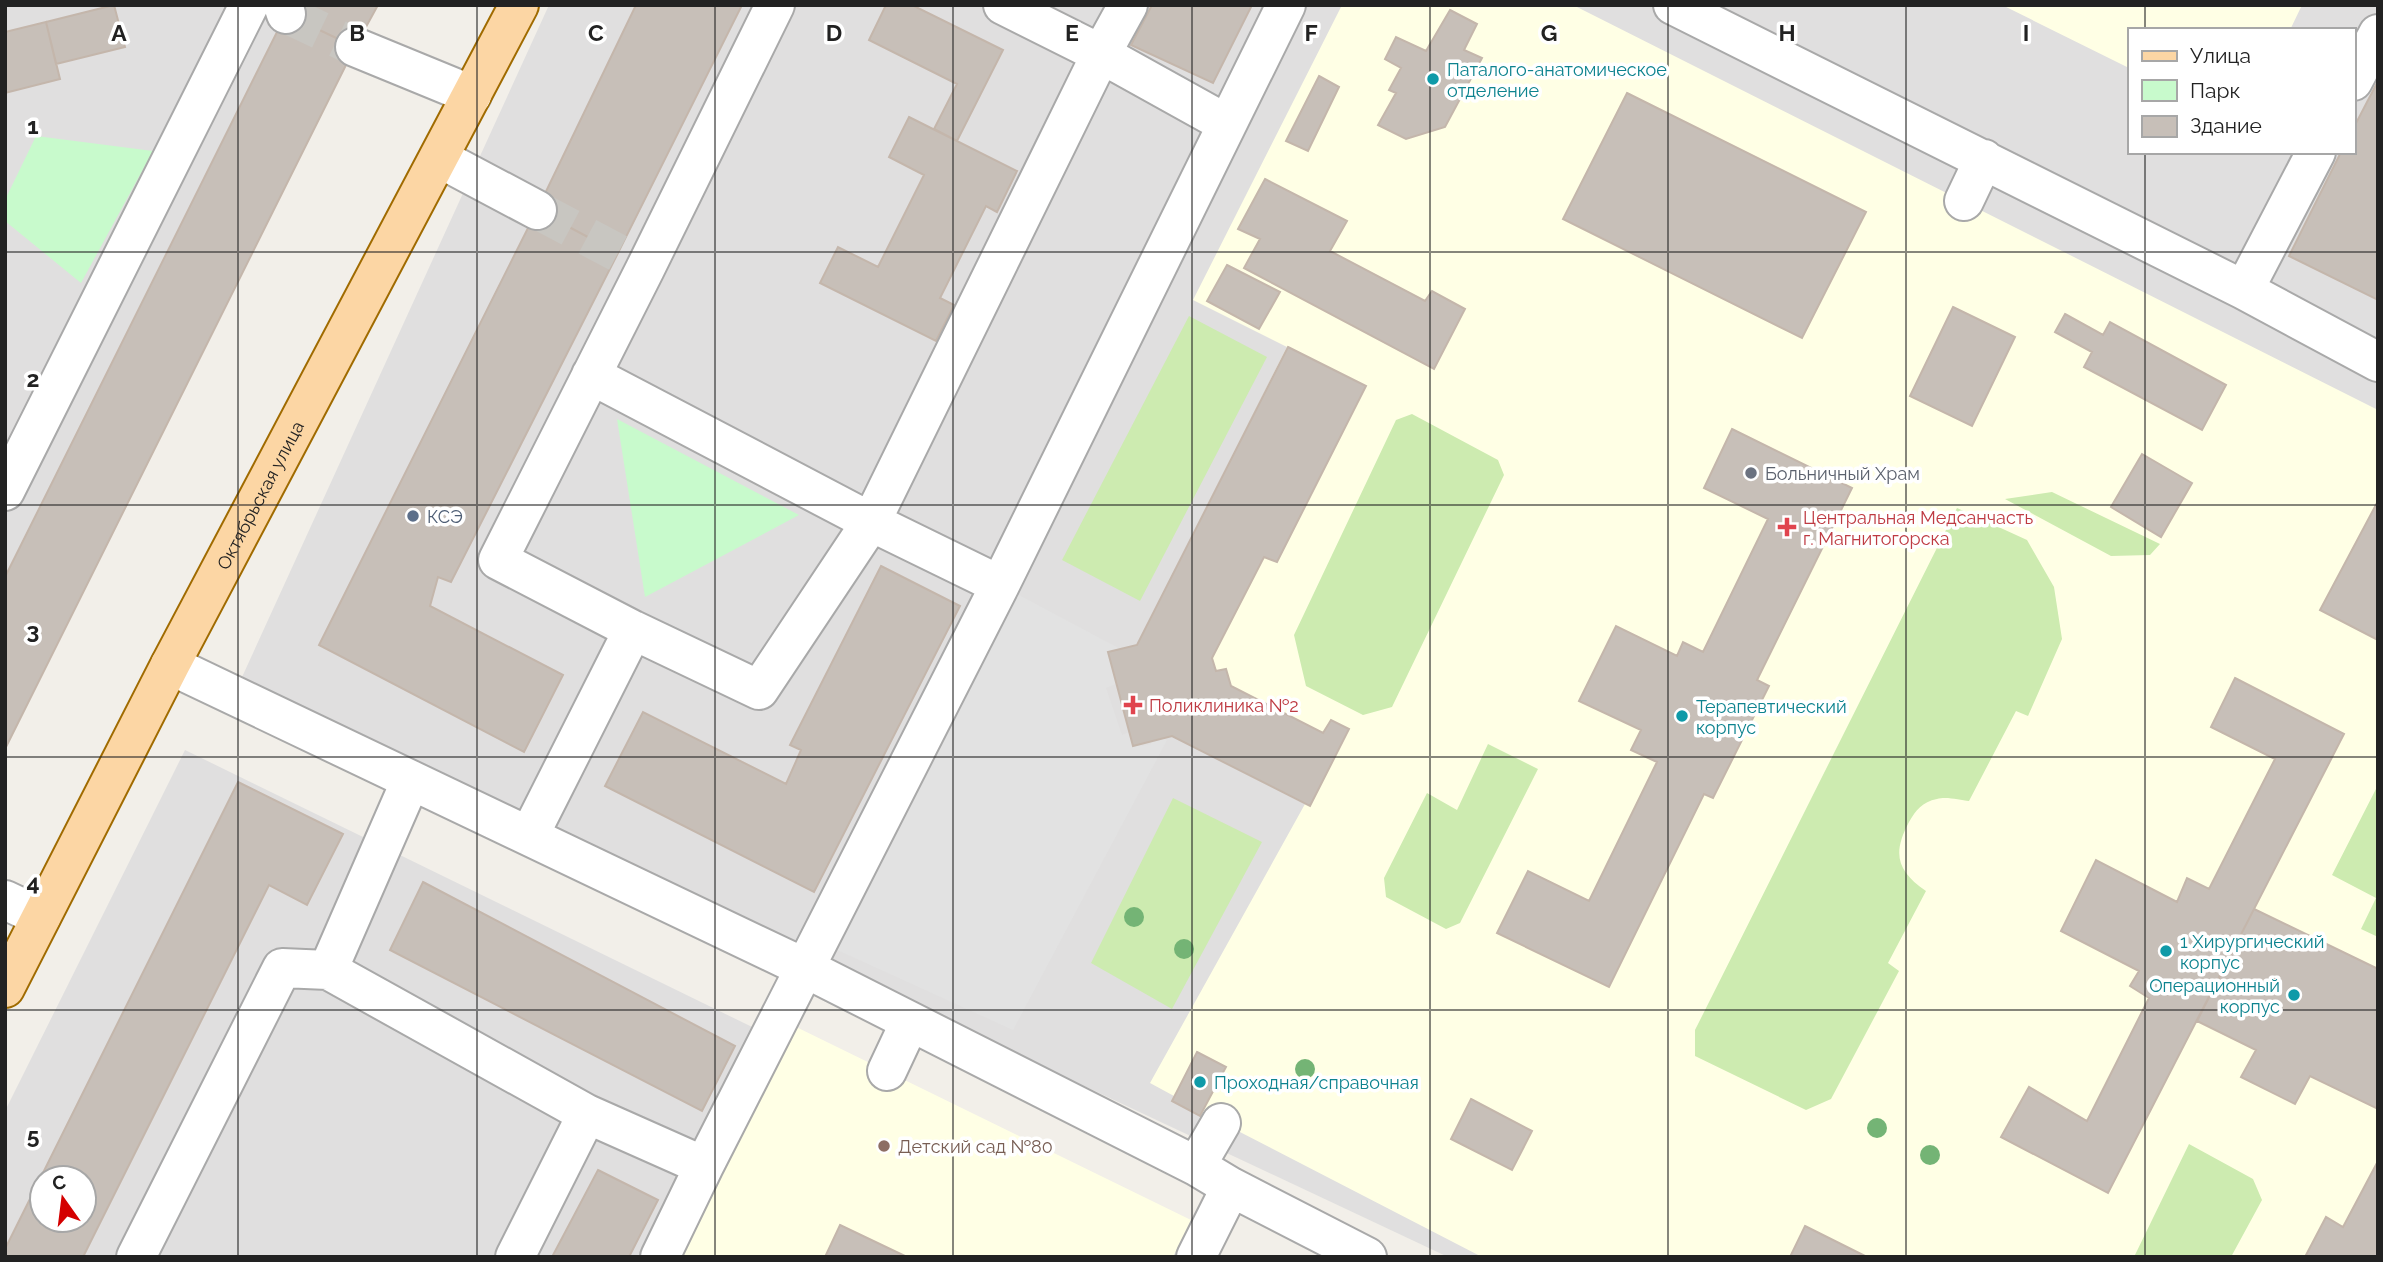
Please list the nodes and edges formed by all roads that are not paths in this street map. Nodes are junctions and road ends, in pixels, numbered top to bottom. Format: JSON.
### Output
{"nodes":[{"id":1,"x":248,"y":5,"type":"edge"},
{"id":2,"x":519,"y":5,"type":"edge"},
{"id":3,"x":775,"y":5,"type":"edge"},
{"id":4,"x":1003,"y":5,"type":"edge"},
{"id":5,"x":1128,"y":5,"type":"edge"},
{"id":6,"x":1286,"y":5,"type":"edge"},
{"id":7,"x":1673,"y":5,"type":"edge"},
{"id":8,"x":2378,"y":34,"type":"edge"},
{"id":9,"x":355,"y":47,"type":"tunnel mouth"},
{"id":10,"x":1101,"y":54,"type":"junction"},
{"id":11,"x":2355,"y":77,"type":"edge"},
{"id":12,"x":472,"y":95,"type":"junction"},
{"id":13,"x":1227,"y":124,"type":"junction"},
{"id":14,"x":2315,"y":154,"type":"edge"},
{"id":15,"x":439,"y":158,"type":"junction"},
{"id":16,"x":1984,"y":159,"type":"junction"},
{"id":17,"x":1964,"y":201,"type":"dead end"},
{"id":18,"x":537,"y":210,"type":"tunnel mouth"},
{"id":19,"x":2244,"y":290,"type":"junction"},
{"id":20,"x":2378,"y":362,"type":"edge"},
{"id":21,"x":592,"y":375,"type":"junction"},
{"id":22,"x":5,"y":491,"type":"edge"},
{"id":23,"x":871,"y":522,"type":"junction"},
{"id":24,"x":1000,"y":585,"type":"junction"},
{"id":25,"x":634,"y":630,"type":"junction"},
{"id":26,"x":170,"y":665,"type":"junction"},
{"id":27,"x":411,"y":780,"type":"junction"},
{"id":28,"x":529,"y":836,"type":"junction"},
{"id":29,"x":5,"y":900,"type":"edge"},
{"id":30,"x":41,"y":917,"type":"junction"},
{"id":31,"x":805,"y":968,"type":"junction"},
{"id":32,"x":328,"y":970,"type":"junction"},
{"id":33,"x":5,"y":988,"type":"edge"},
{"id":34,"x":909,"y":1022,"type":"junction"},
{"id":35,"x":887,"y":1071,"type":"dead end"},
{"id":36,"x":587,"y":1114,"type":"junction"},
{"id":37,"x":1222,"y":1123,"type":"dead end"},
{"id":38,"x":704,"y":1166,"type":"junction"},
{"id":39,"x":1196,"y":1166,"type":"junction"},
{"id":40,"x":1231,"y":1187,"type":"junction"},
{"id":41,"x":136,"y":1257,"type":"edge"},
{"id":42,"x":515,"y":1257,"type":"edge"},
{"id":43,"x":660,"y":1257,"type":"edge"},
{"id":44,"x":1196,"y":1257,"type":"edge"},
{"id":45,"x":1367,"y":1257,"type":"edge"}],
"edges":[{"from":1,"to":22,"type":"lane"},
{"from":2,"to":12,"type":"main road","name":"Октябрьская улица"},
{"from":3,"to":21,"type":"lane"},
{"from":4,"to":10,"type":"lane"},
{"from":5,"to":10,"type":"lane"},
{"from":6,"to":13,"type":"lane"},
{"from":7,"to":16,"type":"lane"},
{"from":8,"to":11,"type":"lane"},
{"from":9,"to":12,"type":"lane"},
{"from":10,"to":13,"type":"lane"},
{"from":10,"to":23,"type":"lane"},
{"from":12,"to":15,"type":"main road","name":"Октябрьская улица"},
{"from":13,"to":24,"type":"lane"},
{"from":14,"to":19,"type":"lane"},
{"from":15,"to":18,"type":"lane"},
{"from":15,"to":26,"type":"main road","name":"Октябрьская улица"},
{"from":16,"to":17,"type":"lane"},
{"from":16,"to":19,"type":"lane"},
{"from":19,"to":20,"type":"lane"},
{"from":21,"to":23,"type":"lane"},
{"from":21,"to":25,"type":"lane"},
{"from":23,"to":24,"type":"lane"},
{"from":23,"to":25,"type":"lane"},
{"from":24,"to":31,"type":"lane"},
{"from":25,"to":28,"type":"lane"},
{"from":26,"to":27,"type":"lane"},
{"from":26,"to":30,"type":"main road","name":"Октябрьская улица"},
{"from":27,"to":28,"type":"lane"},
{"from":27,"to":32,"type":"lane"},
{"from":28,"to":31,"type":"lane"},
{"from":29,"to":30,"type":"lane"},
{"from":30,"to":33,"type":"main road","name":"Октябрьская улица"},
{"from":31,"to":34,"type":"lane"},
{"from":31,"to":38,"type":"lane"},
{"from":32,"to":36,"type":"lane"},
{"from":32,"to":41,"type":"lane"},
{"from":34,"to":35,"type":"lane"},
{"from":34,"to":39,"type":"lane"},
{"from":36,"to":38,"type":"lane"},
{"from":36,"to":42,"type":"lane"},
{"from":37,"to":39,"type":"lane"},
{"from":38,"to":43,"type":"lane"},
{"from":39,"to":40,"type":"lane"},
{"from":40,"to":44,"type":"lane"},
{"from":40,"to":45,"type":"lane"}]}
